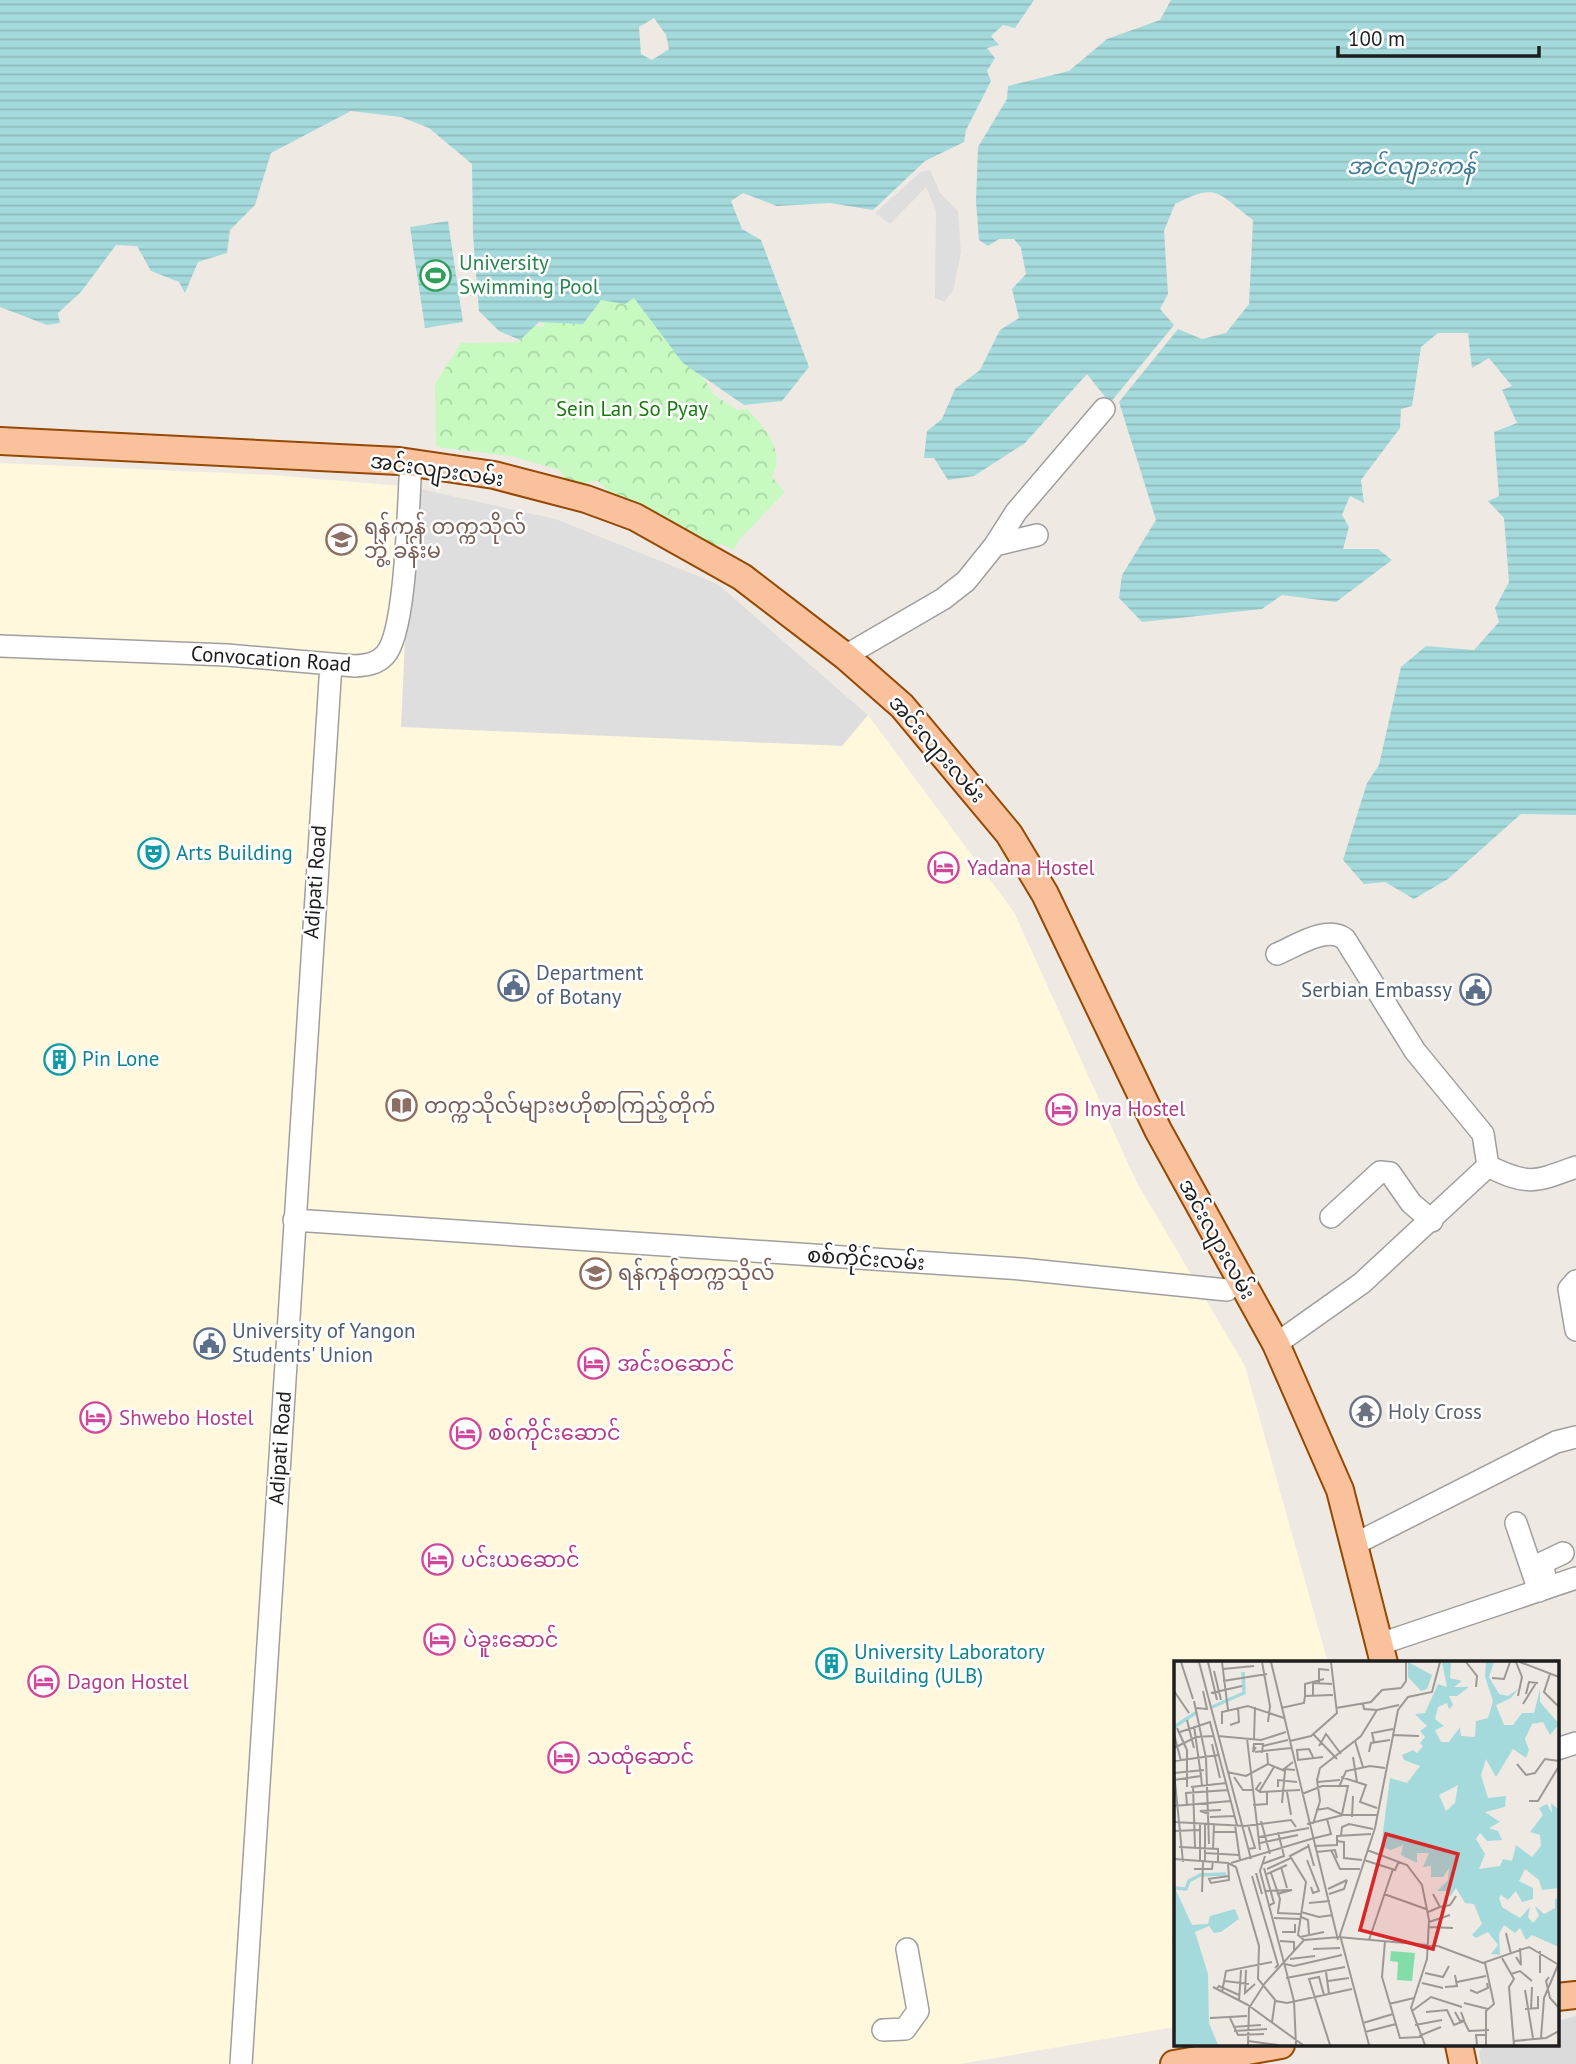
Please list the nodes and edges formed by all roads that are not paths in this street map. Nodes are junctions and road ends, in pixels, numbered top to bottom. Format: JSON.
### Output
{"nodes":[{"id":1,"x":1104,"y":409,"type":"dead end"},
{"id":2,"x":0,"y":441,"type":"edge"},
{"id":3,"x":411,"y":463,"type":"junction"},
{"id":4,"x":1037,"y":535,"type":"dead end"},
{"id":5,"x":995,"y":545,"type":"junction"},
{"id":6,"x":0,"y":646,"type":"edge"},
{"id":7,"x":845,"y":656,"type":"junction"},
{"id":8,"x":331,"y":664,"type":"junction"},
{"id":9,"x":1277,"y":954,"type":"dead end"},
{"id":10,"x":1488,"y":1166,"type":"junction"},
{"id":11,"x":1576,"y":1167,"type":"edge"},
{"id":12,"x":1331,"y":1217,"type":"dead end"},
{"id":13,"x":294,"y":1220,"type":"junction"},
{"id":14,"x":1432,"y":1221,"type":"junction"},
{"id":15,"x":1576,"y":1280,"type":"edge"},
{"id":16,"x":1227,"y":1290,"type":"dead end"},
{"id":17,"x":1576,"y":1331,"type":"edge"},
{"id":18,"x":1276,"y":1344,"type":"junction"},
{"id":19,"x":1576,"y":1437,"type":"edge"},
{"id":20,"x":1516,"y":1523,"type":"dead end"},
{"id":21,"x":1354,"y":1544,"type":"junction"},
{"id":22,"x":1563,"y":1553,"type":"dead end"},
{"id":23,"x":1576,"y":1578,"type":"edge"},
{"id":24,"x":1544,"y":1589,"type":"junction"},
{"id":25,"x":1382,"y":1654,"type":"edge"},
{"id":26,"x":1576,"y":1743,"type":"edge"},
{"id":27,"x":1558,"y":1749,"type":"edge"},
{"id":28,"x":907,"y":1949,"type":"dead end"},
{"id":29,"x":1576,"y":1995,"type":"edge"},
{"id":30,"x":1558,"y":1997,"type":"edge"},
{"id":31,"x":883,"y":2031,"type":"dead end"},
{"id":32,"x":1275,"y":2046,"type":"edge"},
{"id":33,"x":1459,"y":2046,"type":"edge"},
{"id":34,"x":242,"y":2064,"type":"edge"},
{"id":35,"x":1174,"y":2064,"type":"edge"},
{"id":36,"x":1463,"y":2064,"type":"edge"}],
"edges":[{"from":1,"to":5,"type":"street"},
{"from":2,"to":3,"type":"main road","name":"အင်းလျားလမ်း"},
{"from":3,"to":7,"type":"main road","name":"အင်းလျားလမ်း"},
{"from":3,"to":8,"type":"street","name":"Convocation Road"},
{"from":4,"to":5,"type":"street"},
{"from":5,"to":7,"type":"street"},
{"from":6,"to":8,"type":"street","name":"Convocation Road"},
{"from":7,"to":18,"type":"main road","name":"အင်းလျားလမ်း"},
{"from":8,"to":13,"type":"street","name":"Adipati Road"},
{"from":9,"to":10,"type":"street"},
{"from":10,"to":11,"type":"street"},
{"from":10,"to":14,"type":"street"},
{"from":12,"to":14,"type":"street"},
{"from":13,"to":16,"type":"street","name":"စစ်ကိုင်းလမ်း"},
{"from":13,"to":34,"type":"street","name":"Adipati Road"},
{"from":14,"to":18,"type":"street"},
{"from":15,"to":17,"type":"street"},
{"from":18,"to":21,"type":"main road","name":"အင်းလျားလမ်း"},
{"from":19,"to":21,"type":"street"},
{"from":20,"to":24,"type":"street"},
{"from":21,"to":25,"type":"main road","name":"အင်းလျားလမ်း"},
{"from":22,"to":24,"type":"street"},
{"from":23,"to":24,"type":"street"},
{"from":24,"to":25,"type":"street"},
{"from":26,"to":27,"type":"street"},
{"from":28,"to":31,"type":"street"},
{"from":29,"to":30,"type":"main road"},
{"from":32,"to":35,"type":"main road"},
{"from":33,"to":36,"type":"main road"}]}
